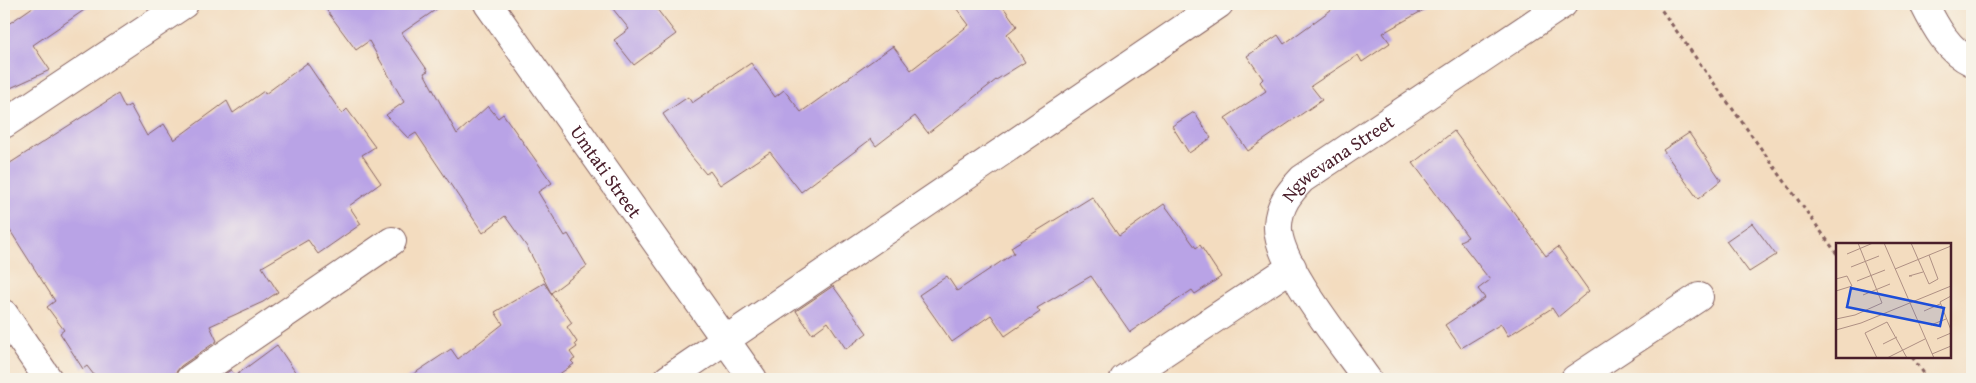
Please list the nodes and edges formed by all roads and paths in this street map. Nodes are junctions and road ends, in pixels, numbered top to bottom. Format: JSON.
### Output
{"nodes":[{"id":1,"x":184,"y":4,"type":"edge"},
{"id":2,"x":488,"y":4,"type":"edge"},
{"id":3,"x":1219,"y":4,"type":"edge"},
{"id":4,"x":1563,"y":4,"type":"edge"},
{"id":5,"x":1657,"y":4,"type":"edge"},
{"id":6,"x":1924,"y":4,"type":"edge"},
{"id":7,"x":1972,"y":62,"type":"edge"},
{"id":8,"x":4,"y":124,"type":"edge"},
{"id":9,"x":392,"y":241,"type":"dead end"},
{"id":10,"x":1836,"y":253,"type":"edge"},
{"id":11,"x":1292,"y":267,"type":"junction"},
{"id":12,"x":1699,"y":297,"type":"dead end"},
{"id":13,"x":4,"y":314,"type":"edge"},
{"id":14,"x":726,"y":340,"type":"junction"},
{"id":15,"x":1913,"y":358,"type":"edge"},
{"id":16,"x":48,"y":379,"type":"edge"},
{"id":17,"x":190,"y":379,"type":"edge"},
{"id":18,"x":668,"y":379,"type":"edge"},
{"id":19,"x":753,"y":379,"type":"edge"},
{"id":20,"x":1124,"y":379,"type":"edge"},
{"id":21,"x":1367,"y":379,"type":"edge"},
{"id":22,"x":1575,"y":379,"type":"edge"},
{"id":23,"x":1928,"y":379,"type":"edge"}],
"edges":[{"from":1,"to":8,"type":"street"},
{"from":2,"to":14,"type":"street","name":"Umtati Street"},
{"from":3,"to":14,"type":"street"},
{"from":4,"to":11,"type":"street","name":"Ngwevana Street"},
{"from":5,"to":10,"type":"path"},
{"from":6,"to":7,"type":"street"},
{"from":9,"to":17,"type":"street"},
{"from":11,"to":20,"type":"street"},
{"from":11,"to":21,"type":"street","name":"Ngwevana Street"},
{"from":12,"to":22,"type":"street"},
{"from":13,"to":16,"type":"street"},
{"from":14,"to":18,"type":"street"},
{"from":14,"to":19,"type":"street","name":"Umtati Street"},
{"from":15,"to":23,"type":"path"}]}
